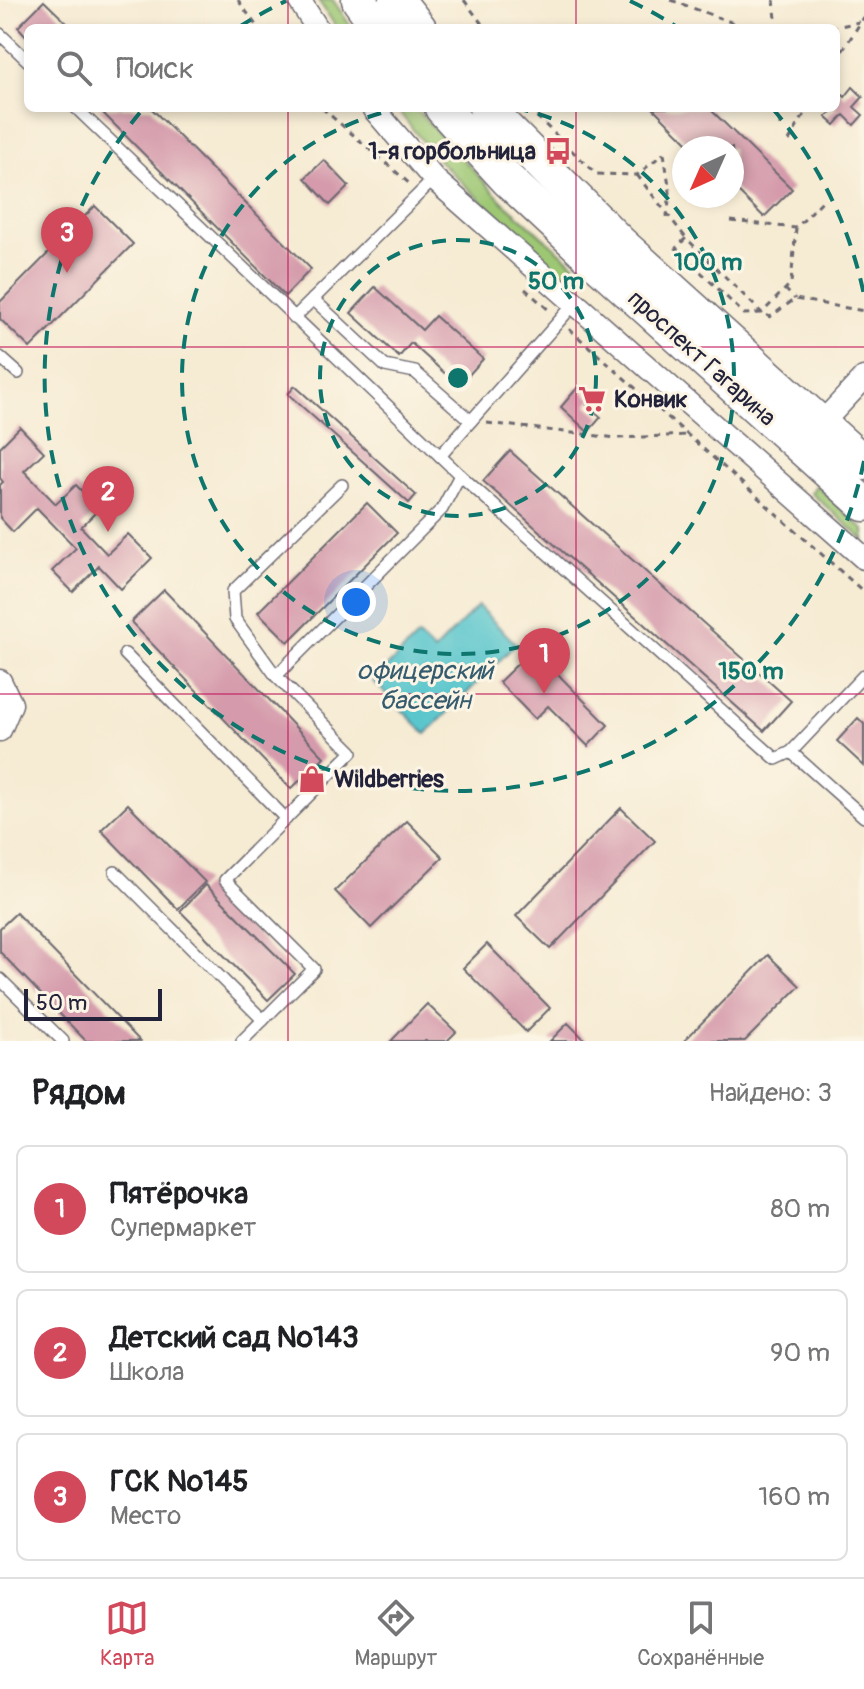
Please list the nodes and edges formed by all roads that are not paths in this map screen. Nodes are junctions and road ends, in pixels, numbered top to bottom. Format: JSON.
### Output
{"nodes":[{"id":1,"x":299,"y":0,"type":"edge"},
{"id":2,"x":359,"y":0,"type":"edge"},
{"id":3,"x":397,"y":0,"type":"edge"},
{"id":4,"x":314,"y":24,"type":"edge"},
{"id":5,"x":376,"y":24,"type":"edge"},
{"id":6,"x":416,"y":24,"type":"edge"},
{"id":7,"x":0,"y":34,"type":"edge"},
{"id":8,"x":24,"y":57,"type":"edge"},
{"id":9,"x":80,"y":112,"type":"edge"},
{"id":10,"x":376,"y":112,"type":"edge"},
{"id":11,"x":446,"y":112,"type":"edge"},
{"id":12,"x":490,"y":112,"type":"edge"},
{"id":13,"x":426,"y":186,"type":"junction"},
{"id":14,"x":313,"y":299,"type":"junction"},
{"id":15,"x":575,"y":303,"type":"junction"},
{"id":16,"x":294,"y":318,"type":"junction"},
{"id":17,"x":0,"y":357,"type":"edge"},
{"id":18,"x":18,"y":373,"type":"dead end"},
{"id":19,"x":864,"y":378,"type":"edge"},
{"id":20,"x":471,"y":421,"type":"junction"},
{"id":21,"x":821,"y":424,"type":"junction"},
{"id":22,"x":440,"y":456,"type":"junction"},
{"id":23,"x":864,"y":463,"type":"edge"},
{"id":24,"x":460,"y":475,"type":"junction"},
{"id":25,"x":342,"y":485,"type":"dead end"},
{"id":26,"x":864,"y":504,"type":"edge"},
{"id":27,"x":864,"y":558,"type":"edge"},
{"id":28,"x":125,"y":654,"type":"dead end"},
{"id":29,"x":864,"y":675,"type":"edge"},
{"id":30,"x":276,"y":676,"type":"junction"},
{"id":31,"x":0,"y":681,"type":"edge"},
{"id":32,"x":0,"y":730,"type":"edge"},
{"id":33,"x":791,"y":752,"type":"junction"},
{"id":34,"x":864,"y":817,"type":"edge"},
{"id":35,"x":286,"y":819,"type":"junction"},
{"id":36,"x":115,"y":872,"type":"dead end"},
{"id":37,"x":0,"y":979,"type":"edge"},
{"id":38,"x":263,"y":1020,"type":"junction"},
{"id":39,"x":63,"y":1041,"type":"edge"},
{"id":40,"x":242,"y":1041,"type":"edge"}],
"edges":[{"from":1,"to":4,"type":"street"},
{"from":2,"to":5,"type":"main road"},
{"from":3,"to":6,"type":"main road"},
{"from":7,"to":8,"type":"lane"},
{"from":9,"to":16,"type":"lane"},
{"from":10,"to":13,"type":"street"},
{"from":11,"to":26,"type":"main road","name":"проспект Гагарина"},
{"from":12,"to":21,"type":"main road","name":"проспект Гагарина"},
{"from":13,"to":14,"type":"lane"},
{"from":13,"to":15,"type":"street"},
{"from":14,"to":16,"type":"lane"},
{"from":14,"to":20,"type":"lane"},
{"from":15,"to":20,"type":"lane"},
{"from":15,"to":27,"type":"street"},
{"from":16,"to":22,"type":"lane"},
{"from":17,"to":18,"type":"lane"},
{"from":19,"to":21,"type":"street"},
{"from":20,"to":22,"type":"lane"},
{"from":21,"to":23,"type":"main road","name":"проспект Гагарина"},
{"from":22,"to":24,"type":"lane"},
{"from":24,"to":30,"type":"lane"},
{"from":24,"to":33,"type":"lane"},
{"from":25,"to":30,"type":"lane"},
{"from":28,"to":35,"type":"lane"},
{"from":29,"to":33,"type":"lane"},
{"from":30,"to":35,"type":"lane"},
{"from":31,"to":32,"type":"street"},
{"from":33,"to":34,"type":"lane"},
{"from":35,"to":38,"type":"lane"},
{"from":36,"to":38,"type":"lane"},
{"from":37,"to":39,"type":"lane"},
{"from":38,"to":40,"type":"lane"}]}
